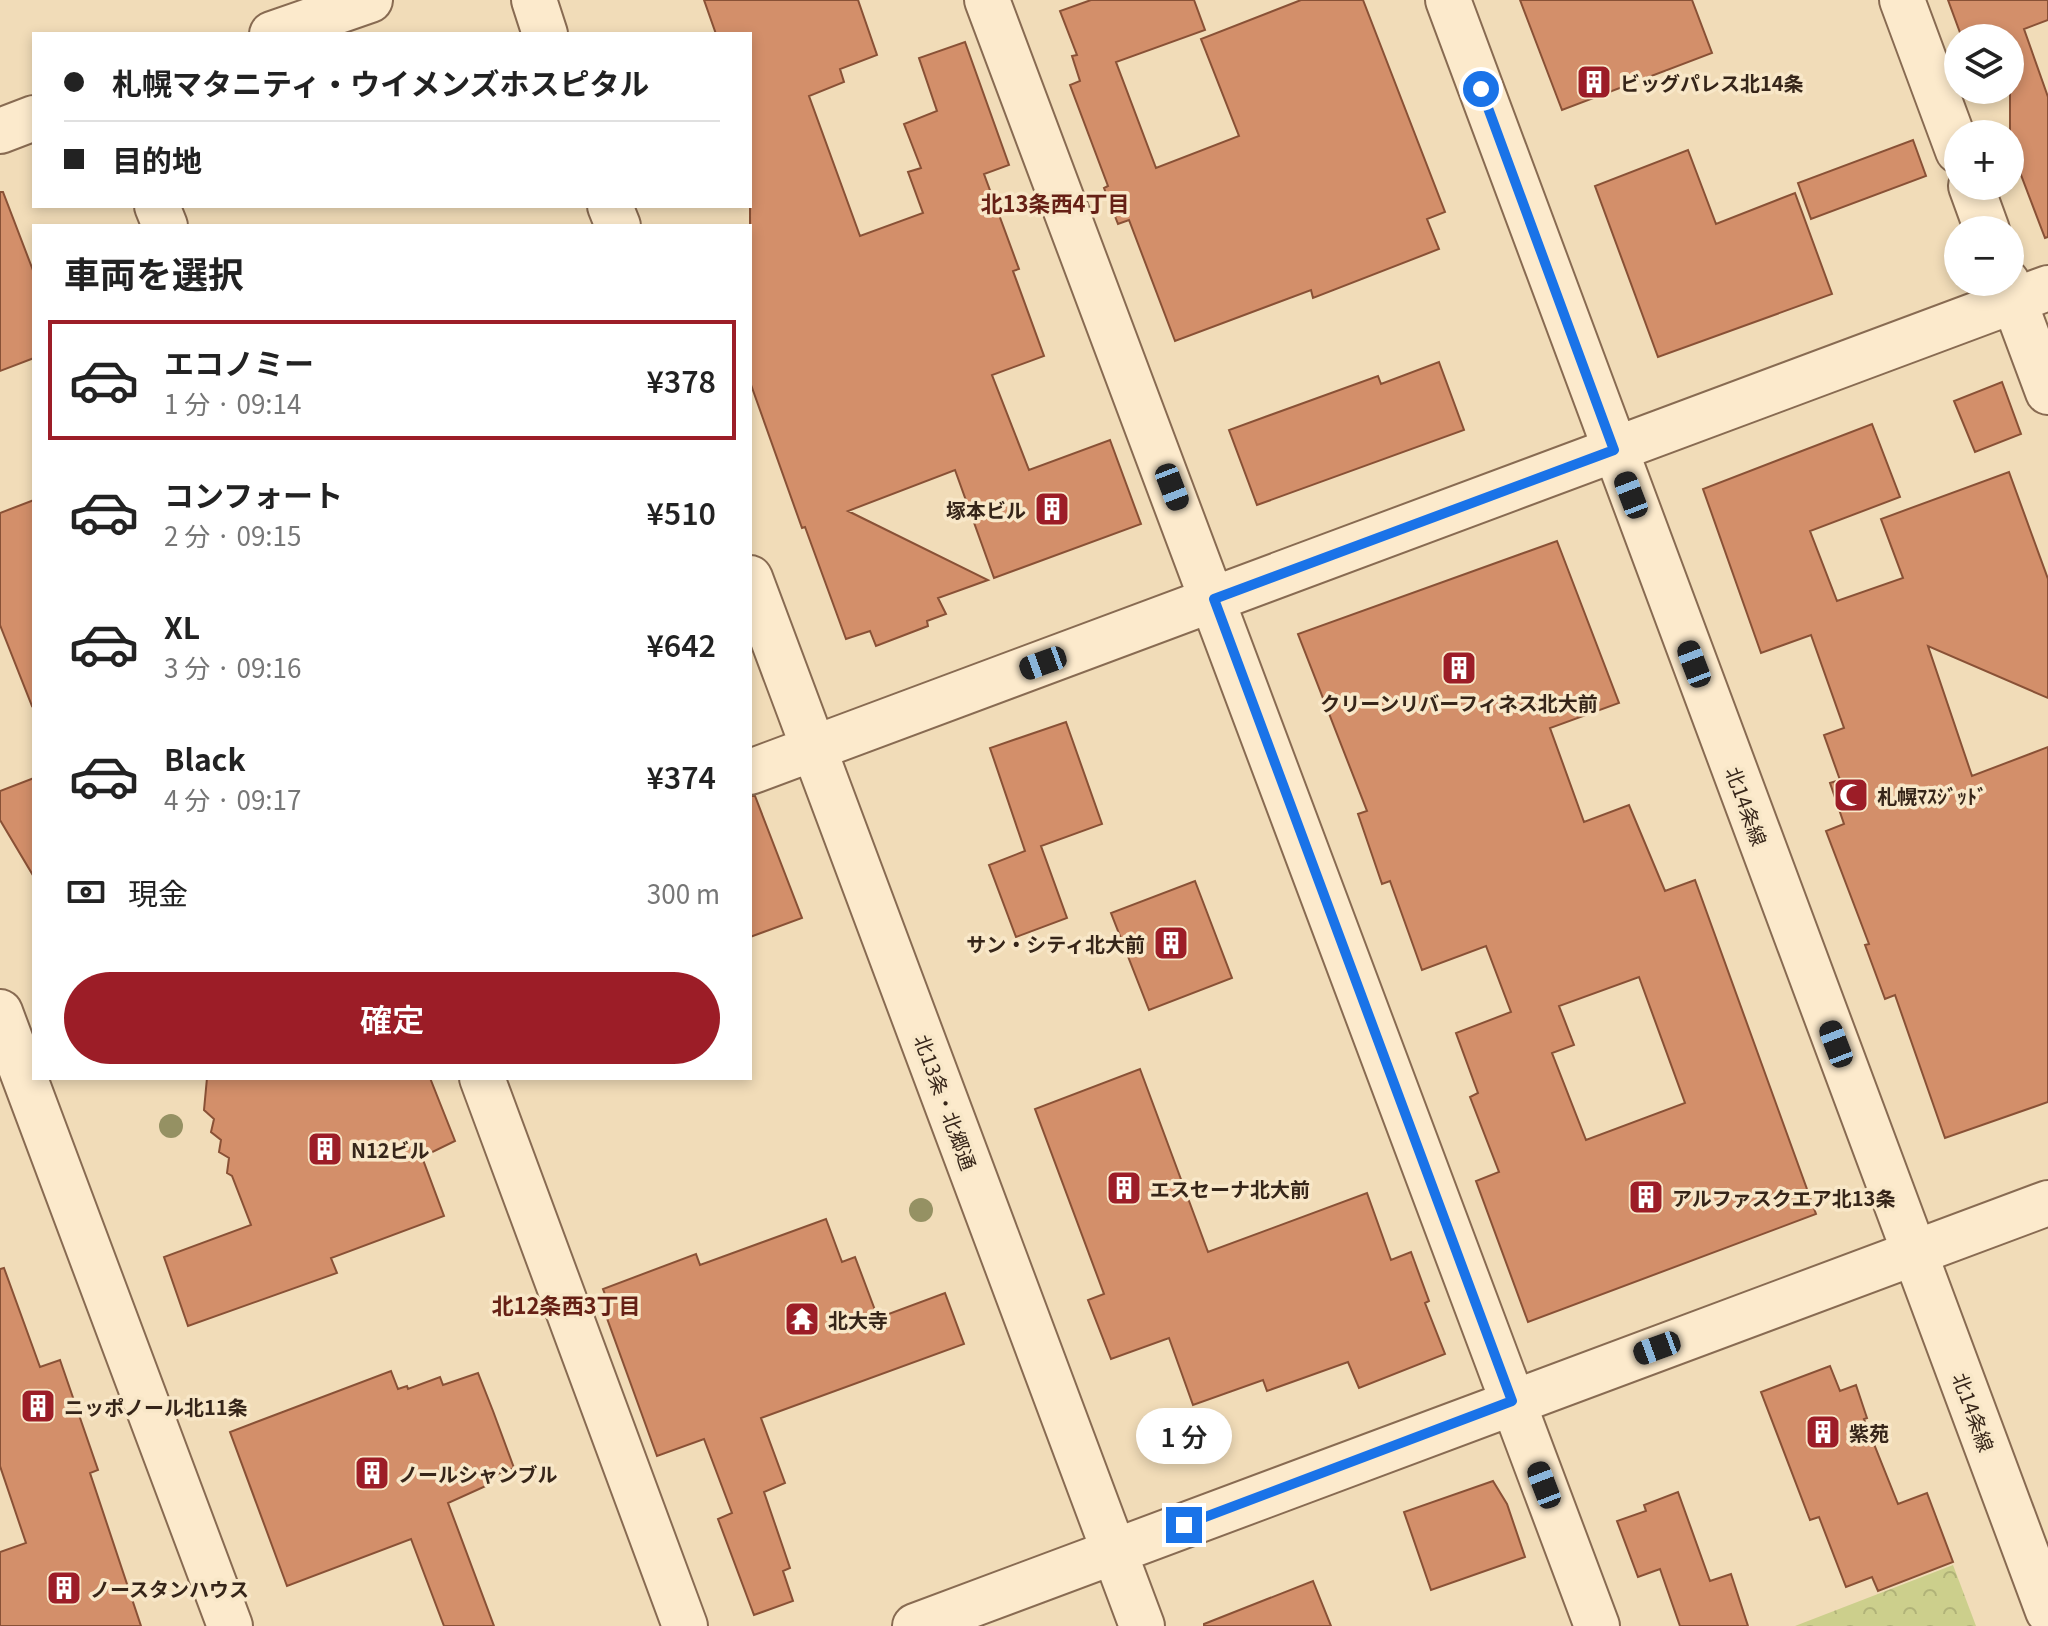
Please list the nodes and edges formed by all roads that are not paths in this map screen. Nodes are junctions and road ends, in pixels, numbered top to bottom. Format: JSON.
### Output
{"nodes":[{"id":1,"x":370,"y":0,"type":"edge"},
{"id":2,"x":534,"y":0,"type":"edge"},
{"id":3,"x":987,"y":0,"type":"edge"},
{"id":4,"x":1448,"y":0,"type":"edge"},
{"id":5,"x":1902,"y":0,"type":"edge"},
{"id":6,"x":278,"y":32,"type":"edge"},
{"id":7,"x":544,"y":32,"type":"edge"},
{"id":8,"x":32,"y":119,"type":"edge"},
{"id":9,"x":1947,"y":120,"type":"edge"},
{"id":10,"x":0,"y":131,"type":"edge"},
{"id":11,"x":2024,"y":294,"type":"edge"},
{"id":12,"x":2008,"y":296,"type":"edge"},
{"id":13,"x":2048,"y":392,"type":"edge"},
{"id":14,"x":1614,"y":450,"type":"junction"},
{"id":15,"x":752,"y":583,"type":"edge"},
{"id":16,"x":1214,"y":599,"type":"junction"},
{"id":17,"x":814,"y":748,"type":"junction"},
{"id":18,"x":752,"y":771,"type":"edge"},
{"id":19,"x":12,"y":1038,"type":"edge"},
{"id":20,"x":483,"y":1080,"type":"edge"},
{"id":21,"x":2048,"y":1203,"type":"edge"},
{"id":22,"x":1914,"y":1254,"type":"junction"},
{"id":23,"x":1512,"y":1401,"type":"junction"},
{"id":24,"x":1113,"y":1551,"type":"junction"},
{"id":25,"x":2048,"y":1611,"type":"edge"},
{"id":26,"x":230,"y":1626,"type":"edge"},
{"id":27,"x":685,"y":1626,"type":"edge"},
{"id":28,"x":915,"y":1626,"type":"edge"},
{"id":29,"x":1142,"y":1626,"type":"edge"},
{"id":30,"x":1597,"y":1626,"type":"edge"}],
"edges":[{"from":1,"to":6,"type":"street"},
{"from":2,"to":7,"type":"street"},
{"from":3,"to":16,"type":"street"},
{"from":4,"to":14,"type":"street","name":"北14条線"},
{"from":5,"to":9,"type":"street"},
{"from":8,"to":10,"type":"street"},
{"from":11,"to":13,"type":"street"},
{"from":12,"to":14,"type":"street"},
{"from":14,"to":16,"type":"street"},
{"from":14,"to":22,"type":"street","name":"北14条線"},
{"from":15,"to":17,"type":"street","name":"北13条・北郷通"},
{"from":16,"to":17,"type":"street"},
{"from":16,"to":23,"type":"street"},
{"from":17,"to":18,"type":"street"},
{"from":17,"to":24,"type":"street","name":"北13条・北郷通"},
{"from":19,"to":26,"type":"street"},
{"from":20,"to":27,"type":"street"},
{"from":21,"to":22,"type":"street"},
{"from":22,"to":23,"type":"street"},
{"from":22,"to":25,"type":"street","name":"北14条線"},
{"from":23,"to":24,"type":"street"},
{"from":23,"to":30,"type":"street"},
{"from":24,"to":28,"type":"street"},
{"from":24,"to":29,"type":"street","name":"北13条・北郷通"}]}
